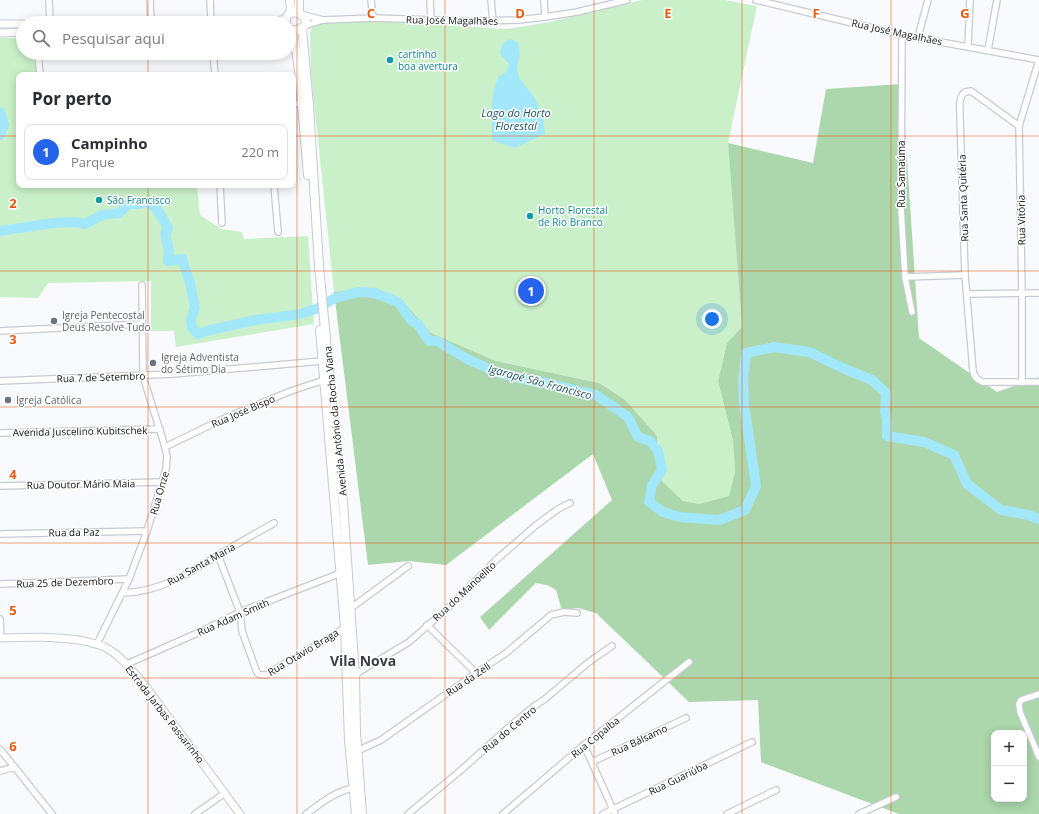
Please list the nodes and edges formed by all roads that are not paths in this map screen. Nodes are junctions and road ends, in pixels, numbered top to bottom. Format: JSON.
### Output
{"nodes":[{"id":1,"x":49,"y":0,"type":"edge"},
{"id":2,"x":150,"y":0,"type":"edge"},
{"id":3,"x":210,"y":0,"type":"edge"},
{"id":4,"x":290,"y":0,"type":"edge"},
{"id":5,"x":298,"y":0,"type":"edge"},
{"id":6,"x":371,"y":0,"type":"edge"},
{"id":7,"x":430,"y":0,"type":"edge"},
{"id":8,"x":491,"y":0,"type":"edge"},
{"id":9,"x":544,"y":0,"type":"edge"},
{"id":10,"x":627,"y":0,"type":"edge"},
{"id":11,"x":756,"y":0,"type":"edge"},
{"id":12,"x":928,"y":0,"type":"edge"},
{"id":13,"x":970,"y":0,"type":"edge"},
{"id":14,"x":997,"y":0,"type":"edge"},
{"id":15,"x":298,"y":13,"type":"junction"},
{"id":16,"x":50,"y":16,"type":"edge"},
{"id":17,"x":150,"y":16,"type":"edge"},
{"id":18,"x":211,"y":16,"type":"edge"},
{"id":19,"x":287,"y":16,"type":"edge"},
{"id":20,"x":545,"y":17,"type":"junction"},
{"id":21,"x":373,"y":18,"type":"junction"},
{"id":22,"x":323,"y":20,"type":"junction"},
{"id":23,"x":431,"y":20,"type":"junction"},
{"id":24,"x":493,"y":20,"type":"junction"},
{"id":25,"x":0,"y":24,"type":"edge"},
{"id":26,"x":16,"y":24,"type":"edge"},
{"id":27,"x":303,"y":27,"type":"junction"},
{"id":28,"x":296,"y":29,"type":"edge"},
{"id":29,"x":16,"y":32,"type":"edge"},
{"id":30,"x":0,"y":33,"type":"edge"},
{"id":31,"x":902,"y":34,"type":"junction"},
{"id":32,"x":918,"y":37,"type":"junction"},
{"id":33,"x":968,"y":47,"type":"junction"},
{"id":34,"x":988,"y":50,"type":"junction"},
{"id":35,"x":296,"y":55,"type":"edge"},
{"id":36,"x":39,"y":60,"type":"edge"},
{"id":37,"x":214,"y":60,"type":"edge"},
{"id":38,"x":1039,"y":60,"type":"edge"},
{"id":39,"x":40,"y":72,"type":"edge"},
{"id":40,"x":215,"y":72,"type":"edge"},
{"id":41,"x":302,"y":103,"type":"junction"},
{"id":42,"x":296,"y":104,"type":"edge"},
{"id":43,"x":1019,"y":126,"type":"junction"},
{"id":44,"x":220,"y":188,"type":"edge"},
{"id":45,"x":274,"y":188,"type":"edge"},
{"id":46,"x":222,"y":223,"type":"dead end"},
{"id":47,"x":278,"y":232,"type":"dead end"},
{"id":48,"x":317,"y":266,"type":"junction"},
{"id":49,"x":965,"y":274,"type":"junction"},
{"id":50,"x":905,"y":278,"type":"junction"},
{"id":51,"x":142,"y":285,"type":"dead end"},
{"id":52,"x":1039,"y":293,"type":"edge"},
{"id":53,"x":967,"y":294,"type":"junction"},
{"id":54,"x":1022,"y":294,"type":"junction"},
{"id":55,"x":321,"y":312,"type":"junction"},
{"id":56,"x":912,"y":312,"type":"dead end"},
{"id":57,"x":142,"y":324,"type":"junction"},
{"id":58,"x":0,"y":331,"type":"edge"},
{"id":59,"x":322,"y":361,"type":"junction"},
{"id":60,"x":143,"y":376,"type":"junction"},
{"id":61,"x":324,"y":380,"type":"junction"},
{"id":62,"x":0,"y":381,"type":"edge"},
{"id":63,"x":1022,"y":382,"type":"junction"},
{"id":64,"x":1039,"y":382,"type":"edge"},
{"id":65,"x":160,"y":429,"type":"junction"},
{"id":66,"x":0,"y":433,"type":"edge"},
{"id":67,"x":165,"y":447,"type":"junction"},
{"id":68,"x":162,"y":482,"type":"junction"},
{"id":69,"x":0,"y":486,"type":"edge"},
{"id":70,"x":570,"y":503,"type":"dead end"},
{"id":71,"x":274,"y":523,"type":"dead end"},
{"id":72,"x":147,"y":531,"type":"junction"},
{"id":73,"x":0,"y":534,"type":"edge"},
{"id":74,"x":218,"y":555,"type":"junction"},
{"id":75,"x":408,"y":566,"type":"dead end"},
{"id":76,"x":341,"y":573,"type":"junction"},
{"id":77,"x":129,"y":579,"type":"junction"},
{"id":78,"x":0,"y":584,"type":"edge"},
{"id":79,"x":123,"y":593,"type":"junction"},
{"id":80,"x":351,"y":608,"type":"junction"},
{"id":81,"x":240,"y":612,"type":"junction"},
{"id":82,"x":577,"y":613,"type":"dead end"},
{"id":83,"x":0,"y":619,"type":"edge"},
{"id":84,"x":427,"y":625,"type":"junction"},
{"id":85,"x":345,"y":627,"type":"junction"},
{"id":86,"x":0,"y":638,"type":"edge"},
{"id":87,"x":97,"y":644,"type":"junction"},
{"id":88,"x":612,"y":646,"type":"dead end"},
{"id":89,"x":689,"y":662,"type":"dead end"},
{"id":90,"x":127,"y":664,"type":"junction"},
{"id":91,"x":476,"y":673,"type":"junction"},
{"id":92,"x":355,"y":676,"type":"junction"},
{"id":93,"x":1039,"y":694,"type":"edge"},
{"id":94,"x":686,"y":718,"type":"dead end"},
{"id":95,"x":752,"y":742,"type":"dead end"},
{"id":96,"x":584,"y":745,"type":"junction"},
{"id":97,"x":0,"y":749,"type":"edge"},
{"id":98,"x":357,"y":751,"type":"junction"},
{"id":99,"x":1038,"y":751,"type":"edge"},
{"id":100,"x":1039,"y":757,"type":"edge"},
{"id":101,"x":592,"y":762,"type":"junction"},
{"id":102,"x":15,"y":767,"type":"junction"},
{"id":103,"x":0,"y":771,"type":"edge"},
{"id":104,"x":354,"y":788,"type":"junction"},
{"id":105,"x":776,"y":790,"type":"dead end"},
{"id":106,"x":225,"y":793,"type":"junction"},
{"id":107,"x":896,"y":797,"type":"dead end"},
{"id":108,"x":876,"y":807,"type":"junction"},
{"id":109,"x":614,"y":812,"type":"edge"},
{"id":110,"x":52,"y":814,"type":"edge"},
{"id":111,"x":195,"y":814,"type":"edge"},
{"id":112,"x":240,"y":814,"type":"edge"},
{"id":113,"x":306,"y":814,"type":"edge"},
{"id":114,"x":356,"y":814,"type":"edge"},
{"id":115,"x":362,"y":814,"type":"edge"},
{"id":116,"x":408,"y":814,"type":"edge"},
{"id":117,"x":503,"y":814,"type":"edge"},
{"id":118,"x":603,"y":814,"type":"edge"},
{"id":119,"x":728,"y":814,"type":"edge"},
{"id":120,"x":859,"y":814,"type":"edge"},
{"id":121,"x":878,"y":814,"type":"edge"}],
"edges":[{"from":1,"to":16,"type":"street"},
{"from":2,"to":17,"type":"street"},
{"from":3,"to":18,"type":"street"},
{"from":4,"to":15,"type":"main road"},
{"from":5,"to":15,"type":"main road"},
{"from":6,"to":21,"type":"street"},
{"from":7,"to":23,"type":"street"},
{"from":8,"to":24,"type":"street"},
{"from":9,"to":20,"type":"street"},
{"from":10,"to":20,"type":"street","name":"Rua José Magalhães"},
{"from":11,"to":31,"type":"street","name":"Rua José Magalhães"},
{"from":12,"to":32,"type":"street"},
{"from":13,"to":33,"type":"street"},
{"from":14,"to":34,"type":"street"},
{"from":15,"to":19,"type":"main road"},
{"from":15,"to":22,"type":"street","name":"Rua José Magalhães"},
{"from":15,"to":27,"type":"main road"},
{"from":20,"to":24,"type":"street","name":"Rua José Magalhães"},
{"from":21,"to":22,"type":"street","name":"Rua José Magalhães"},
{"from":21,"to":23,"type":"street","name":"Rua José Magalhães"},
{"from":22,"to":27,"type":"street","name":"Rua José Magalhães"},
{"from":23,"to":24,"type":"street","name":"Rua José Magalhães"},
{"from":25,"to":26,"type":"street"},
{"from":27,"to":28,"type":"main road"},
{"from":27,"to":48,"type":"main road","name":"Avenida Antônio da Rocha Viana"},
{"from":29,"to":30,"type":"street"},
{"from":31,"to":32,"type":"street","name":"Rua José Magalhães"},
{"from":31,"to":50,"type":"street","name":"Rua Samaúma"},
{"from":32,"to":33,"type":"street","name":"Rua José Magalhães"},
{"from":33,"to":34,"type":"street","name":"Rua José Magalhães"},
{"from":34,"to":38,"type":"street","name":"Rua José Magalhães"},
{"from":35,"to":41,"type":"main road","name":"Avenida Antônio da Rocha Viana"},
{"from":36,"to":39,"type":"street"},
{"from":37,"to":40,"type":"street"},
{"from":38,"to":43,"type":"street","name":"Rua Vitória"},
{"from":41,"to":42,"type":"street"},
{"from":41,"to":48,"type":"main road","name":"Avenida Antônio da Rocha Viana"},
{"from":43,"to":49,"type":"street","name":"Rua Santa Quitéria"},
{"from":43,"to":54,"type":"street","name":"Rua Vitória"},
{"from":44,"to":46,"type":"street"},
{"from":45,"to":47,"type":"street"},
{"from":48,"to":55,"type":"main road","name":"Avenida Antônio da Rocha Viana"},
{"from":49,"to":50,"type":"street"},
{"from":49,"to":53,"type":"street","name":"Rua Santa Quitéria"},
{"from":50,"to":56,"type":"street","name":"Rua Samaúma"},
{"from":51,"to":57,"type":"street","name":"Rua Onze"},
{"from":52,"to":54,"type":"street"},
{"from":53,"to":54,"type":"street"},
{"from":53,"to":63,"type":"street","name":"Rua Santa Quitéria"},
{"from":54,"to":63,"type":"street","name":"Rua Vitória"},
{"from":55,"to":59,"type":"main road","name":"Avenida Antônio da Rocha Viana"},
{"from":55,"to":80,"type":"main road","name":"Avenida Antônio da Rocha Viana"},
{"from":57,"to":58,"type":"street"},
{"from":57,"to":60,"type":"street","name":"Rua Onze"},
{"from":59,"to":60,"type":"street","name":"Rua 7 de Setembro"},
{"from":59,"to":61,"type":"main road","name":"Avenida Antônio da Rocha Viana"},
{"from":60,"to":62,"type":"street","name":"Rua 7 de Setembro"},
{"from":60,"to":65,"type":"street","name":"Rua Onze"},
{"from":61,"to":67,"type":"street","name":"Rua José Bispo"},
{"from":61,"to":76,"type":"main road","name":"Avenida Antônio da Rocha Viana"},
{"from":63,"to":64,"type":"street"},
{"from":65,"to":66,"type":"street","name":"Avenida Juscelino Kubitschek"},
{"from":65,"to":67,"type":"street","name":"Rua Onze"},
{"from":67,"to":68,"type":"street","name":"Rua Onze"},
{"from":68,"to":69,"type":"street","name":"Rua Doutor Mário Maia"},
{"from":68,"to":72,"type":"street","name":"Rua Onze"},
{"from":70,"to":84,"type":"street","name":"Rua do Manoelito"},
{"from":71,"to":74,"type":"street","name":"Rua Santa Maria"},
{"from":72,"to":73,"type":"street","name":"Rua da Paz"},
{"from":72,"to":77,"type":"street","name":"Rua Onze"},
{"from":74,"to":79,"type":"street","name":"Rua Santa Maria"},
{"from":74,"to":81,"type":"street"},
{"from":75,"to":80,"type":"street"},
{"from":76,"to":81,"type":"street","name":"Rua Adam Smith"},
{"from":76,"to":85,"type":"main road","name":"Avenida Antônio da Rocha Viana"},
{"from":77,"to":78,"type":"street","name":"Rua 25 de Dezembro"},
{"from":77,"to":79,"type":"street","name":"Rua Onze"},
{"from":79,"to":87,"type":"street","name":"Rua Onze"},
{"from":80,"to":92,"type":"main road","name":"Avenida Antônio da Rocha Viana"},
{"from":81,"to":85,"type":"street","name":"Rua Otávio Braga"},
{"from":81,"to":90,"type":"street","name":"Rua Adam Smith"},
{"from":82,"to":91,"type":"street","name":"Rua da Zeli"},
{"from":83,"to":86,"type":"street"},
{"from":84,"to":91,"type":"street"},
{"from":84,"to":92,"type":"street","name":"Rua do Manoelito"},
{"from":85,"to":104,"type":"main road","name":"Avenida Antônio da Rocha Viana"},
{"from":86,"to":87,"type":"street","name":"Estrada Jarbas Passarinho"},
{"from":87,"to":90,"type":"street","name":"Estrada Jarbas Passarinho"},
{"from":88,"to":116,"type":"street","name":"Rua do Centro"},
{"from":89,"to":96,"type":"street","name":"Rua Copaíba"},
{"from":90,"to":106,"type":"street","name":"Estrada Jarbas Passarinho"},
{"from":91,"to":98,"type":"street","name":"Rua da Zeli"},
{"from":92,"to":98,"type":"main road","name":"Avenida Antônio da Rocha Viana"},
{"from":93,"to":99,"type":"street"},
{"from":94,"to":101,"type":"street","name":"Rua Bálsamo"},
{"from":95,"to":109,"type":"street","name":"Rua Guariúba"},
{"from":96,"to":101,"type":"street"},
{"from":96,"to":117,"type":"street","name":"Rua Copaíba"},
{"from":97,"to":102,"type":"street"},
{"from":98,"to":115,"type":"main road","name":"Avenida Antônio da Rocha Viana"},
{"from":99,"to":100,"type":"street"},
{"from":101,"to":109,"type":"street"},
{"from":102,"to":103,"type":"street"},
{"from":102,"to":110,"type":"street"},
{"from":104,"to":113,"type":"street"},
{"from":104,"to":114,"type":"main road","name":"Avenida Antônio da Rocha Viana"},
{"from":105,"to":119,"type":"street"},
{"from":106,"to":111,"type":"street"},
{"from":106,"to":112,"type":"street","name":"Estrada Jarbas Passarinho"},
{"from":107,"to":108,"type":"street"},
{"from":108,"to":120,"type":"street"},
{"from":108,"to":121,"type":"street"},
{"from":109,"to":118,"type":"street","name":"Rua Guariúba"}]}
